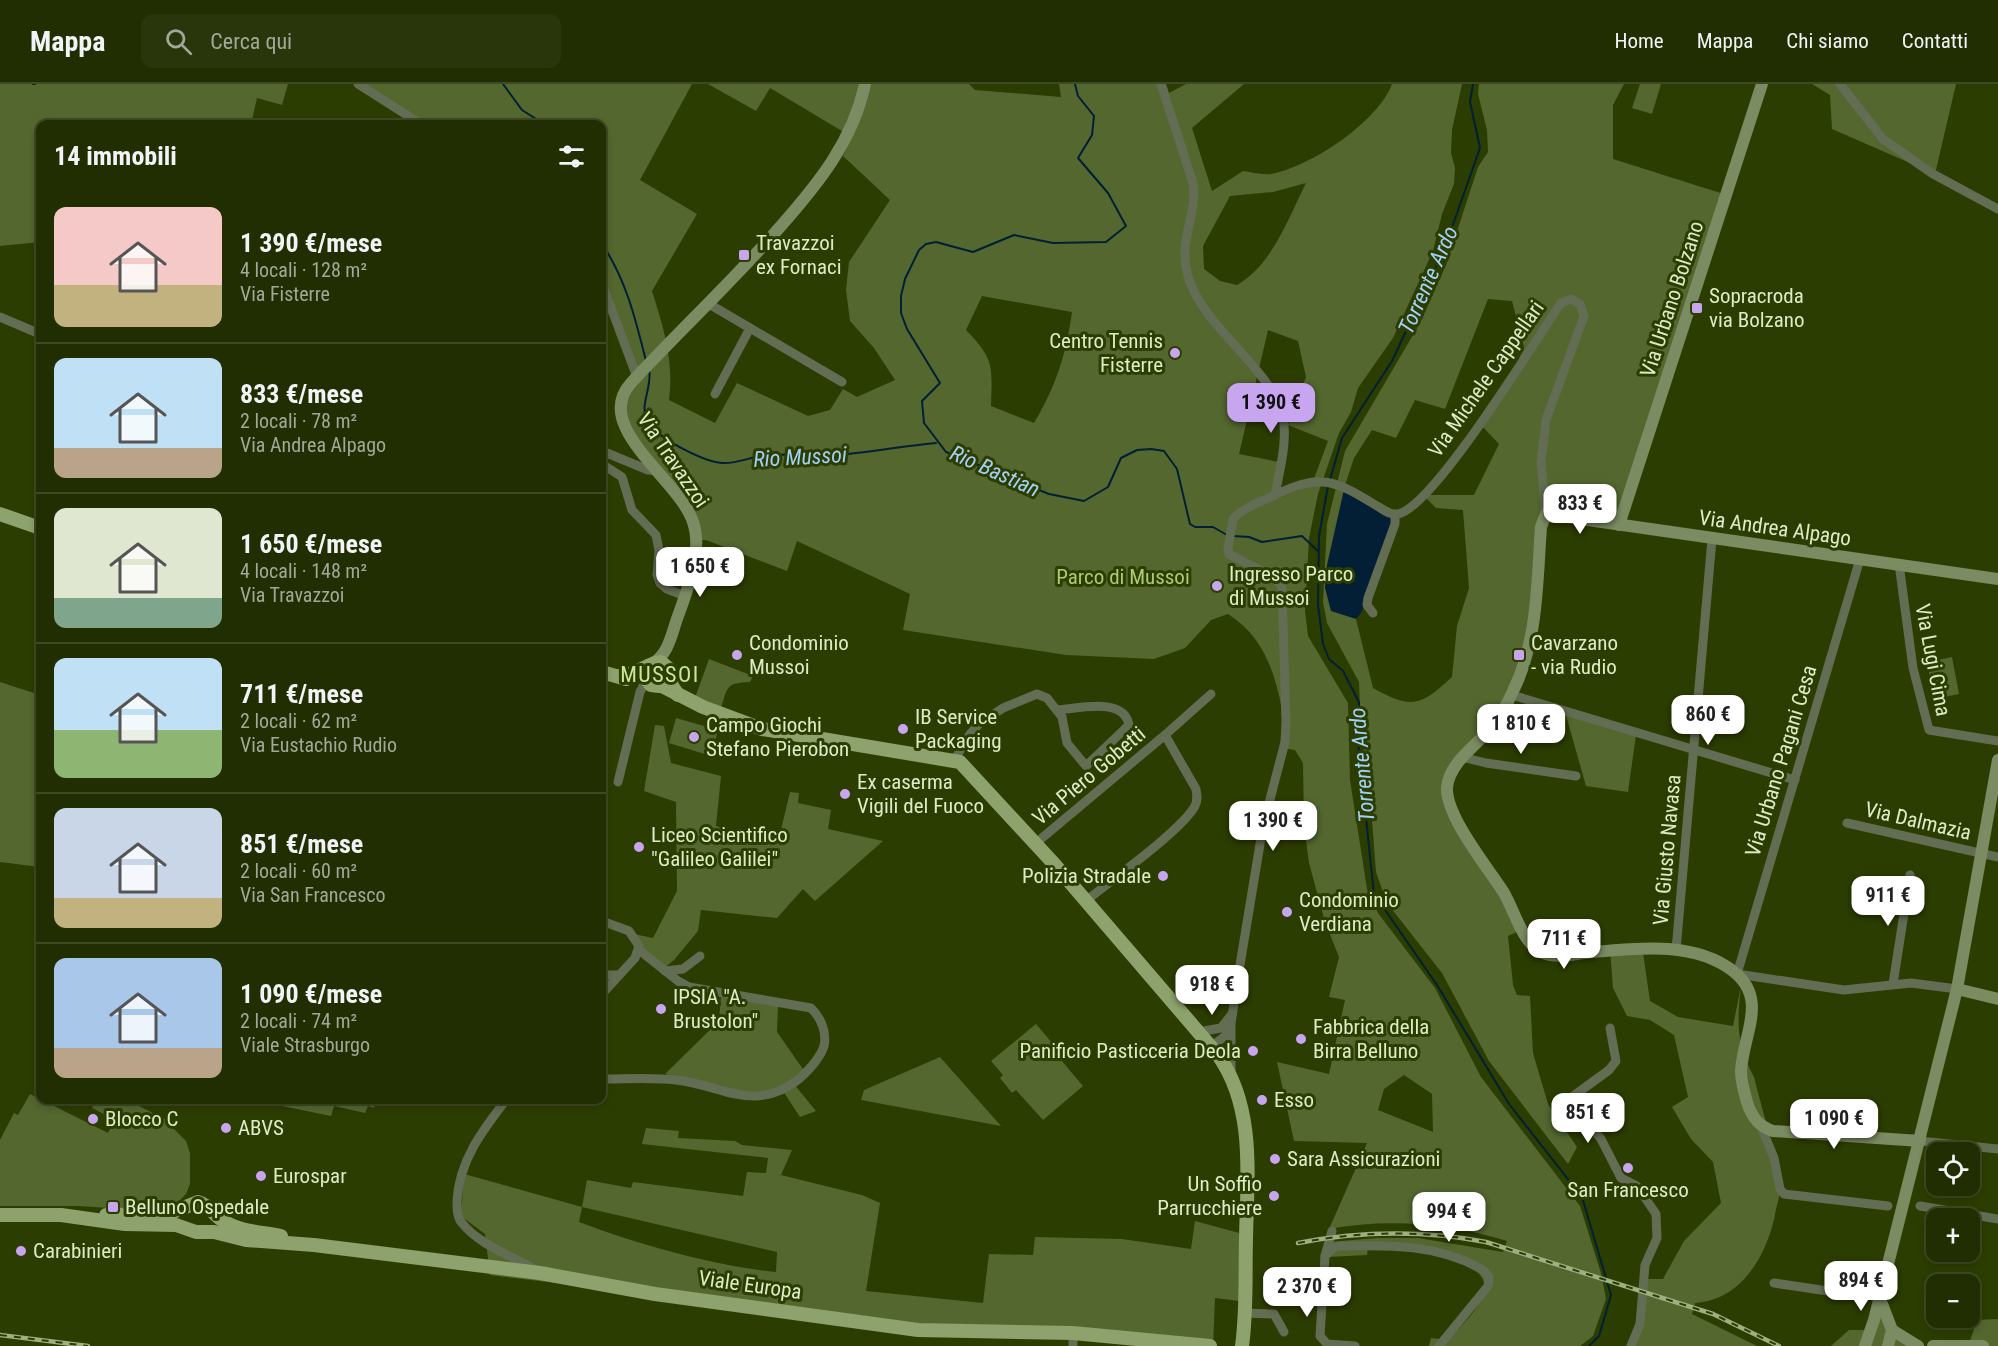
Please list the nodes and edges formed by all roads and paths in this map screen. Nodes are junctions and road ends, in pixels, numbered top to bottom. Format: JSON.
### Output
{"nodes":[{"id":1,"x":358,"y":84,"type":"edge"},
{"id":2,"x":865,"y":84,"type":"edge"},
{"id":3,"x":1161,"y":84,"type":"edge"},
{"id":4,"x":1762,"y":84,"type":"edge"},
{"id":5,"x":1840,"y":84,"type":"edge"},
{"id":6,"x":415,"y":120,"type":"edge"},
{"id":7,"x":1998,"y":209,"type":"edge"},
{"id":8,"x":606,"y":294,"type":"edge"},
{"id":9,"x":709,"y":304,"type":"junction"},
{"id":10,"x":0,"y":317,"type":"edge"},
{"id":11,"x":750,"y":328,"type":"junction"},
{"id":12,"x":36,"y":332,"type":"edge"},
{"id":13,"x":639,"y":375,"type":"junction"},
{"id":14,"x":842,"y":382,"type":"dead end"},
{"id":15,"x":715,"y":394,"type":"dead end"},
{"id":16,"x":606,"y":453,"type":"edge"},
{"id":17,"x":606,"y":467,"type":"edge"},
{"id":18,"x":658,"y":471,"type":"junction"},
{"id":19,"x":1275,"y":495,"type":"junction"},
{"id":20,"x":0,"y":514,"type":"edge"},
{"id":21,"x":1395,"y":514,"type":"junction"},
{"id":22,"x":1546,"y":514,"type":"junction"},
{"id":23,"x":1619,"y":525,"type":"junction"},
{"id":24,"x":36,"y":527,"type":"edge"},
{"id":25,"x":1712,"y":539,"type":"junction"},
{"id":26,"x":1860,"y":559,"type":"junction"},
{"id":27,"x":1899,"y":564,"type":"junction"},
{"id":28,"x":1998,"y":579,"type":"edge"},
{"id":29,"x":685,"y":596,"type":"junction"},
{"id":30,"x":1373,"y":613,"type":"dead end"},
{"id":31,"x":606,"y":673,"type":"edge"},
{"id":32,"x":655,"y":675,"type":"junction"},
{"id":33,"x":1211,"y":694,"type":"dead end"},
{"id":34,"x":1512,"y":695,"type":"junction"},
{"id":35,"x":1057,"y":711,"type":"junction"},
{"id":36,"x":1165,"y":735,"type":"junction"},
{"id":37,"x":1998,"y":741,"type":"edge"},
{"id":38,"x":1694,"y":750,"type":"junction"},
{"id":39,"x":1462,"y":757,"type":"junction"},
{"id":40,"x":955,"y":759,"type":"junction"},
{"id":41,"x":1998,"y":760,"type":"edge"},
{"id":42,"x":1576,"y":776,"type":"dead end"},
{"id":43,"x":1795,"y":780,"type":"junction"},
{"id":44,"x":618,"y":782,"type":"dead end"},
{"id":45,"x":1847,"y":823,"type":"dead end"},
{"id":46,"x":1036,"y":843,"type":"junction"},
{"id":47,"x":1982,"y":854,"type":"junction"},
{"id":48,"x":1998,"y":857,"type":"edge"},
{"id":49,"x":1910,"y":875,"type":"dead end"},
{"id":50,"x":1086,"y":901,"type":"junction"},
{"id":51,"x":606,"y":922,"type":"edge"},
{"id":52,"x":639,"y":950,"type":"junction"},
{"id":53,"x":1676,"y":950,"type":"junction"},
{"id":54,"x":700,"y":956,"type":"dead end"},
{"id":55,"x":665,"y":970,"type":"junction"},
{"id":56,"x":1737,"y":974,"type":"junction"},
{"id":57,"x":606,"y":975,"type":"edge"},
{"id":58,"x":619,"y":975,"type":"junction"},
{"id":59,"x":1893,"y":984,"type":"junction"},
{"id":60,"x":1957,"y":989,"type":"junction"},
{"id":61,"x":606,"y":990,"type":"edge"},
{"id":62,"x":1998,"y":999,"type":"edge"},
{"id":63,"x":1228,"y":1023,"type":"junction"},
{"id":64,"x":1611,"y":1028,"type":"dead end"},
{"id":65,"x":1198,"y":1032,"type":"junction"},
{"id":66,"x":1210,"y":1046,"type":"junction"},
{"id":67,"x":606,"y":1079,"type":"edge"},
{"id":68,"x":1231,"y":1080,"type":"junction"},
{"id":69,"x":503,"y":1104,"type":"edge"},
{"id":70,"x":1760,"y":1124,"type":"junction"},
{"id":71,"x":1920,"y":1141,"type":"junction"},
{"id":72,"x":1998,"y":1149,"type":"edge"},
{"id":73,"x":1888,"y":1206,"type":"dead end"},
{"id":74,"x":1920,"y":1206,"type":"dead end"},
{"id":75,"x":185,"y":1208,"type":"junction"},
{"id":76,"x":212,"y":1214,"type":"junction"},
{"id":77,"x":0,"y":1215,"type":"edge"},
{"id":78,"x":83,"y":1216,"type":"junction"},
{"id":79,"x":1998,"y":1219,"type":"edge"},
{"id":80,"x":187,"y":1228,"type":"junction"},
{"id":81,"x":201,"y":1231,"type":"junction"},
{"id":82,"x":1332,"y":1231,"type":"dead end"},
{"id":83,"x":314,"y":1245,"type":"junction"},
{"id":84,"x":507,"y":1253,"type":"junction"},
{"id":85,"x":1325,"y":1256,"type":"junction"},
{"id":86,"x":506,"y":1269,"type":"junction"},
{"id":87,"x":540,"y":1273,"type":"junction"},
{"id":88,"x":1774,"y":1283,"type":"dead end"},
{"id":89,"x":1880,"y":1297,"type":"junction"},
{"id":90,"x":1244,"y":1329,"type":"edge"},
{"id":91,"x":1892,"y":1330,"type":"junction"},
{"id":92,"x":1284,"y":1332,"type":"dead end"},
{"id":93,"x":1870,"y":1332,"type":"junction"},
{"id":94,"x":1073,"y":1340,"type":"edge"},
{"id":95,"x":1184,"y":1345,"type":"edge"},
{"id":96,"x":1328,"y":1345,"type":"edge"},
{"id":97,"x":1210,"y":1346,"type":"edge"},
{"id":98,"x":1231,"y":1346,"type":"edge"},
{"id":99,"x":1253,"y":1346,"type":"edge"},
{"id":100,"x":1342,"y":1346,"type":"edge"},
{"id":101,"x":1356,"y":1346,"type":"edge"},
{"id":102,"x":1439,"y":1346,"type":"edge"},
{"id":103,"x":1631,"y":1346,"type":"edge"},
{"id":104,"x":1865,"y":1346,"type":"edge"},
{"id":105,"x":1875,"y":1346,"type":"edge"},
{"id":106,"x":1888,"y":1346,"type":"edge"},
{"id":107,"x":1918,"y":1346,"type":"edge"},
{"id":108,"x":1933,"y":1346,"type":"edge"},
{"id":109,"x":1983,"y":1346,"type":"edge"}],
"edges":[{"from":1,"to":6,"type":"street"},
{"from":2,"to":9,"type":"street","name":"Via Travazzoi"},
{"from":3,"to":19,"type":"street"},
{"from":4,"to":23,"type":"street","name":"Via Urbano Bolzano"},
{"from":5,"to":7,"type":"street"},
{"from":8,"to":13,"type":"street"},
{"from":9,"to":11,"type":"street"},
{"from":9,"to":13,"type":"street","name":"Via Travazzoi"},
{"from":10,"to":12,"type":"street"},
{"from":11,"to":14,"type":"street"},
{"from":11,"to":15,"type":"street"},
{"from":13,"to":18,"type":"street","name":"Via Travazzoi"},
{"from":16,"to":18,"type":"street"},
{"from":17,"to":29,"type":"street"},
{"from":18,"to":29,"type":"street","name":"Via Travazzoi"},
{"from":19,"to":21,"type":"street"},
{"from":19,"to":63,"type":"street"},
{"from":20,"to":24,"type":"main road"},
{"from":21,"to":22,"type":"street","name":"Via Michele Cappellari"},
{"from":21,"to":30,"type":"street"},
{"from":22,"to":23,"type":"street","name":"Via Andrea Alpago"},
{"from":22,"to":34,"type":"street"},
{"from":23,"to":25,"type":"street","name":"Via Andrea Alpago"},
{"from":25,"to":26,"type":"street","name":"Via Andrea Alpago"},
{"from":25,"to":38,"type":"street","name":"Via Giusto Navasa"},
{"from":26,"to":27,"type":"street","name":"Via Andrea Alpago"},
{"from":26,"to":43,"type":"street","name":"Via Urbano Pagani Cesa"},
{"from":27,"to":28,"type":"street","name":"Via Andrea Alpago"},
{"from":27,"to":37,"type":"street","name":"Via Lugi Cima"},
{"from":29,"to":32,"type":"street","name":"Via Travazzoi"},
{"from":31,"to":32,"type":"main road"},
{"from":32,"to":40,"type":"main road"},
{"from":32,"to":44,"type":"street"},
{"from":33,"to":36,"type":"street","name":"Via Piero Gobetti"},
{"from":34,"to":38,"type":"street"},
{"from":34,"to":39,"type":"street"},
{"from":35,"to":35,"type":"street"},
{"from":35,"to":40,"type":"street"},
{"from":36,"to":46,"type":"street","name":"Via Piero Gobetti"},
{"from":36,"to":50,"type":"street","name":"Via Piero Gobetti"},
{"from":38,"to":43,"type":"street"},
{"from":38,"to":53,"type":"street","name":"Via Giusto Navasa"},
{"from":39,"to":42,"type":"street"},
{"from":39,"to":53,"type":"street"},
{"from":40,"to":46,"type":"main road"},
{"from":41,"to":47,"type":"street"},
{"from":43,"to":56,"type":"street","name":"Via Urbano Pagani Cesa"},
{"from":45,"to":47,"type":"street","name":"Via Dalmazia"},
{"from":46,"to":50,"type":"main road"},
{"from":47,"to":48,"type":"street","name":"Via Dalmazia"},
{"from":47,"to":60,"type":"street"},
{"from":49,"to":59,"type":"street"},
{"from":50,"to":65,"type":"main road"},
{"from":51,"to":52,"type":"street"},
{"from":52,"to":55,"type":"street"},
{"from":52,"to":58,"type":"street"},
{"from":53,"to":56,"type":"street"},
{"from":54,"to":55,"type":"street"},
{"from":55,"to":67,"type":"street"},
{"from":56,"to":59,"type":"street"},
{"from":56,"to":70,"type":"street"},
{"from":57,"to":58,"type":"street"},
{"from":58,"to":61,"type":"street"},
{"from":59,"to":60,"type":"street"},
{"from":60,"to":62,"type":"street"},
{"from":60,"to":71,"type":"street"},
{"from":63,"to":65,"type":"street"},
{"from":63,"to":66,"type":"street"},
{"from":63,"to":68,"type":"street"},
{"from":64,"to":103,"type":"street"},
{"from":65,"to":66,"type":"main road"},
{"from":66,"to":68,"type":"main road"},
{"from":68,"to":90,"type":"main road"},
{"from":69,"to":84,"type":"street"},
{"from":70,"to":71,"type":"street"},
{"from":70,"to":73,"type":"street"},
{"from":71,"to":72,"type":"street"},
{"from":71,"to":89,"type":"street"},
{"from":74,"to":79,"type":"street"},
{"from":75,"to":76,"type":"main road","name":"Viale Europa"},
{"from":75,"to":78,"type":"main road","name":"Viale Europa"},
{"from":75,"to":80,"type":"main road"},
{"from":76,"to":81,"type":"main road"},
{"from":76,"to":83,"type":"main road","name":"Viale Europa"},
{"from":77,"to":78,"type":"main road","name":"Viale Europa"},
{"from":78,"to":80,"type":"main road","name":"Viale Europa"},
{"from":80,"to":81,"type":"main road","name":"Viale Europa"},
{"from":81,"to":83,"type":"main road","name":"Viale Europa"},
{"from":82,"to":85,"type":"street"},
{"from":83,"to":86,"type":"main road","name":"Viale Europa"},
{"from":84,"to":86,"type":"street"},
{"from":84,"to":87,"type":"street"},
{"from":85,"to":96,"type":"street"},
{"from":85,"to":102,"type":"street"},
{"from":86,"to":87,"type":"main road","name":"Viale Europa"},
{"from":87,"to":94,"type":"main road","name":"Viale Europa"},
{"from":88,"to":89,"type":"street"},
{"from":89,"to":91,"type":"street"},
{"from":89,"to":93,"type":"street"},
{"from":90,"to":92,"type":"street"},
{"from":90,"to":98,"type":"main road"},
{"from":90,"to":99,"type":"main road"},
{"from":91,"to":106,"type":"street"},
{"from":91,"to":107,"type":"street"},
{"from":93,"to":104,"type":"street"},
{"from":93,"to":105,"type":"street"},
{"from":94,"to":95,"type":"main road","name":"Viale Europa"},
{"from":95,"to":97,"type":"main road","name":"Viale Europa"},
{"from":96,"to":100,"type":"street"},
{"from":100,"to":101,"type":"street"},
{"from":108,"to":109,"type":"street"}]}
